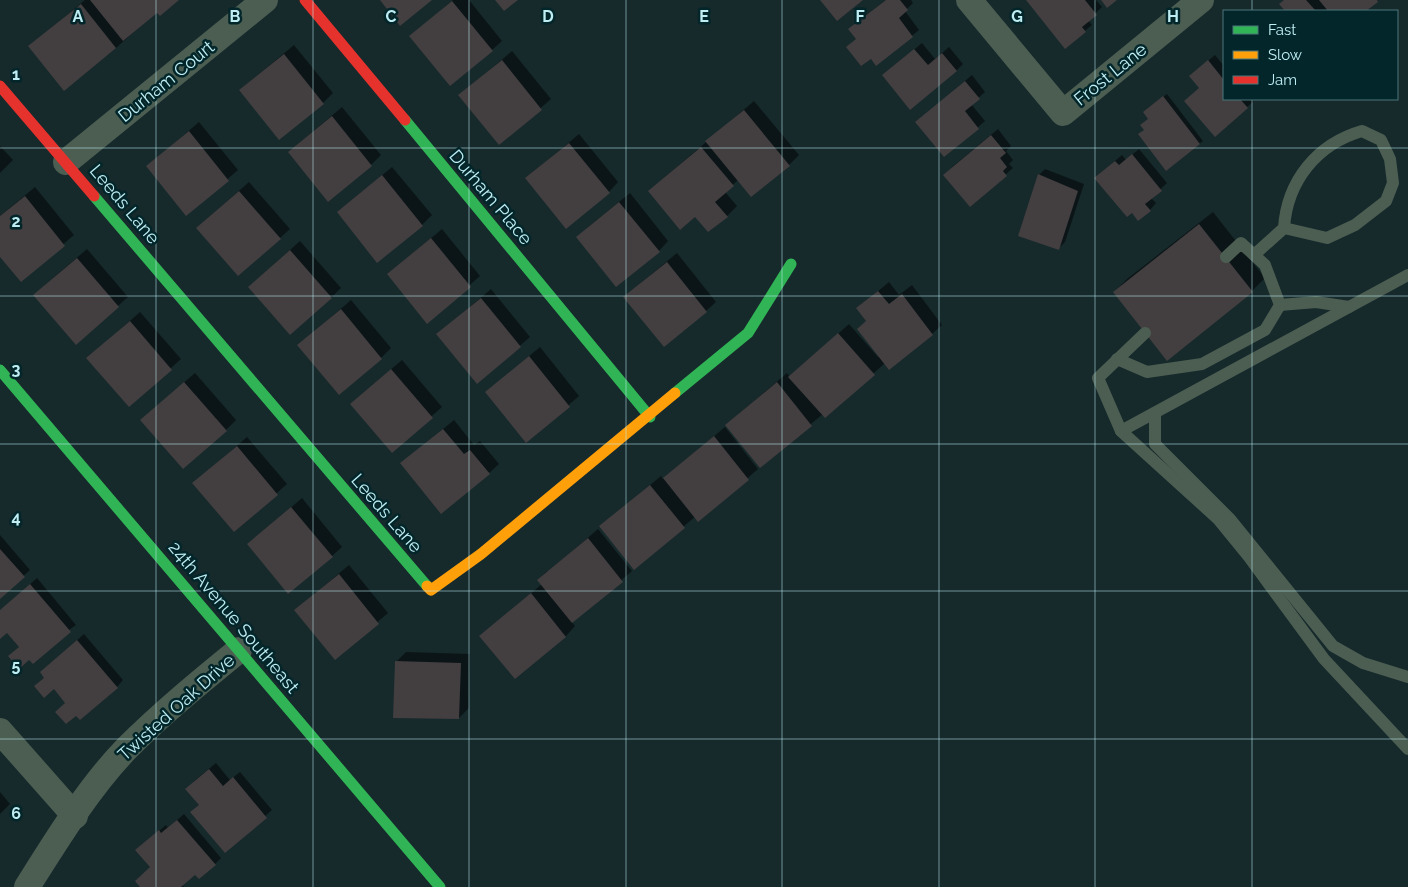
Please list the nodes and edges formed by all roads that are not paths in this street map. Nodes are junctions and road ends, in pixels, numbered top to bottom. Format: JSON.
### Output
{"nodes":[{"id":1,"x":265,"y":0,"type":"edge"},
{"id":2,"x":305,"y":0,"type":"edge"},
{"id":3,"x":969,"y":0,"type":"edge"},
{"id":4,"x":1201,"y":0,"type":"edge"},
{"id":5,"x":0,"y":86,"type":"edge"},
{"id":6,"x":66,"y":162,"type":"junction"},
{"id":7,"x":1284,"y":228,"type":"junction"},
{"id":8,"x":1254,"y":255,"type":"junction"},
{"id":9,"x":1226,"y":257,"type":"dead end"},
{"id":10,"x":791,"y":264,"type":"dead end"},
{"id":11,"x":1408,"y":274,"type":"edge"},
{"id":12,"x":1280,"y":305,"type":"junction"},
{"id":13,"x":1349,"y":307,"type":"junction"},
{"id":14,"x":1144,"y":332,"type":"dead end"},
{"id":15,"x":1117,"y":359,"type":"junction"},
{"id":16,"x":0,"y":370,"type":"edge"},
{"id":17,"x":1155,"y":414,"type":"junction"},
{"id":18,"x":650,"y":417,"type":"junction"},
{"id":19,"x":1121,"y":431,"type":"junction"},
{"id":20,"x":239,"y":650,"type":"junction"},
{"id":21,"x":1408,"y":677,"type":"edge"},
{"id":22,"x":0,"y":731,"type":"edge"},
{"id":23,"x":1408,"y":749,"type":"edge"},
{"id":24,"x":75,"y":816,"type":"junction"},
{"id":25,"x":27,"y":887,"type":"edge"},
{"id":26,"x":440,"y":887,"type":"edge"}],
"edges":[{"from":1,"to":6,"type":"street","name":"Durham Court"},
{"from":2,"to":18,"type":"street","name":"Durham Place"},
{"from":3,"to":4,"type":"street","name":"Frost Lane"},
{"from":5,"to":6,"type":"street","name":"Leeds Lane"},
{"from":6,"to":18,"type":"street","name":"Leeds Lane"},
{"from":7,"to":7,"type":"lane"},
{"from":7,"to":8,"type":"lane"},
{"from":8,"to":9,"type":"lane"},
{"from":8,"to":12,"type":"lane"},
{"from":10,"to":18,"type":"street","name":"Leeds Lane"},
{"from":11,"to":13,"type":"lane"},
{"from":12,"to":13,"type":"lane"},
{"from":12,"to":15,"type":"lane"},
{"from":13,"to":17,"type":"lane"},
{"from":14,"to":15,"type":"lane"},
{"from":15,"to":19,"type":"lane"},
{"from":16,"to":20,"type":"street","name":"24th Avenue Southeast"},
{"from":17,"to":19,"type":"lane"},
{"from":17,"to":21,"type":"lane"},
{"from":19,"to":23,"type":"lane"},
{"from":20,"to":24,"type":"street","name":"Twisted Oak Drive"},
{"from":20,"to":26,"type":"street","name":"24th Avenue Southeast"},
{"from":22,"to":24,"type":"street"},
{"from":24,"to":25,"type":"street","name":"Twisted Oak Drive"}]}
